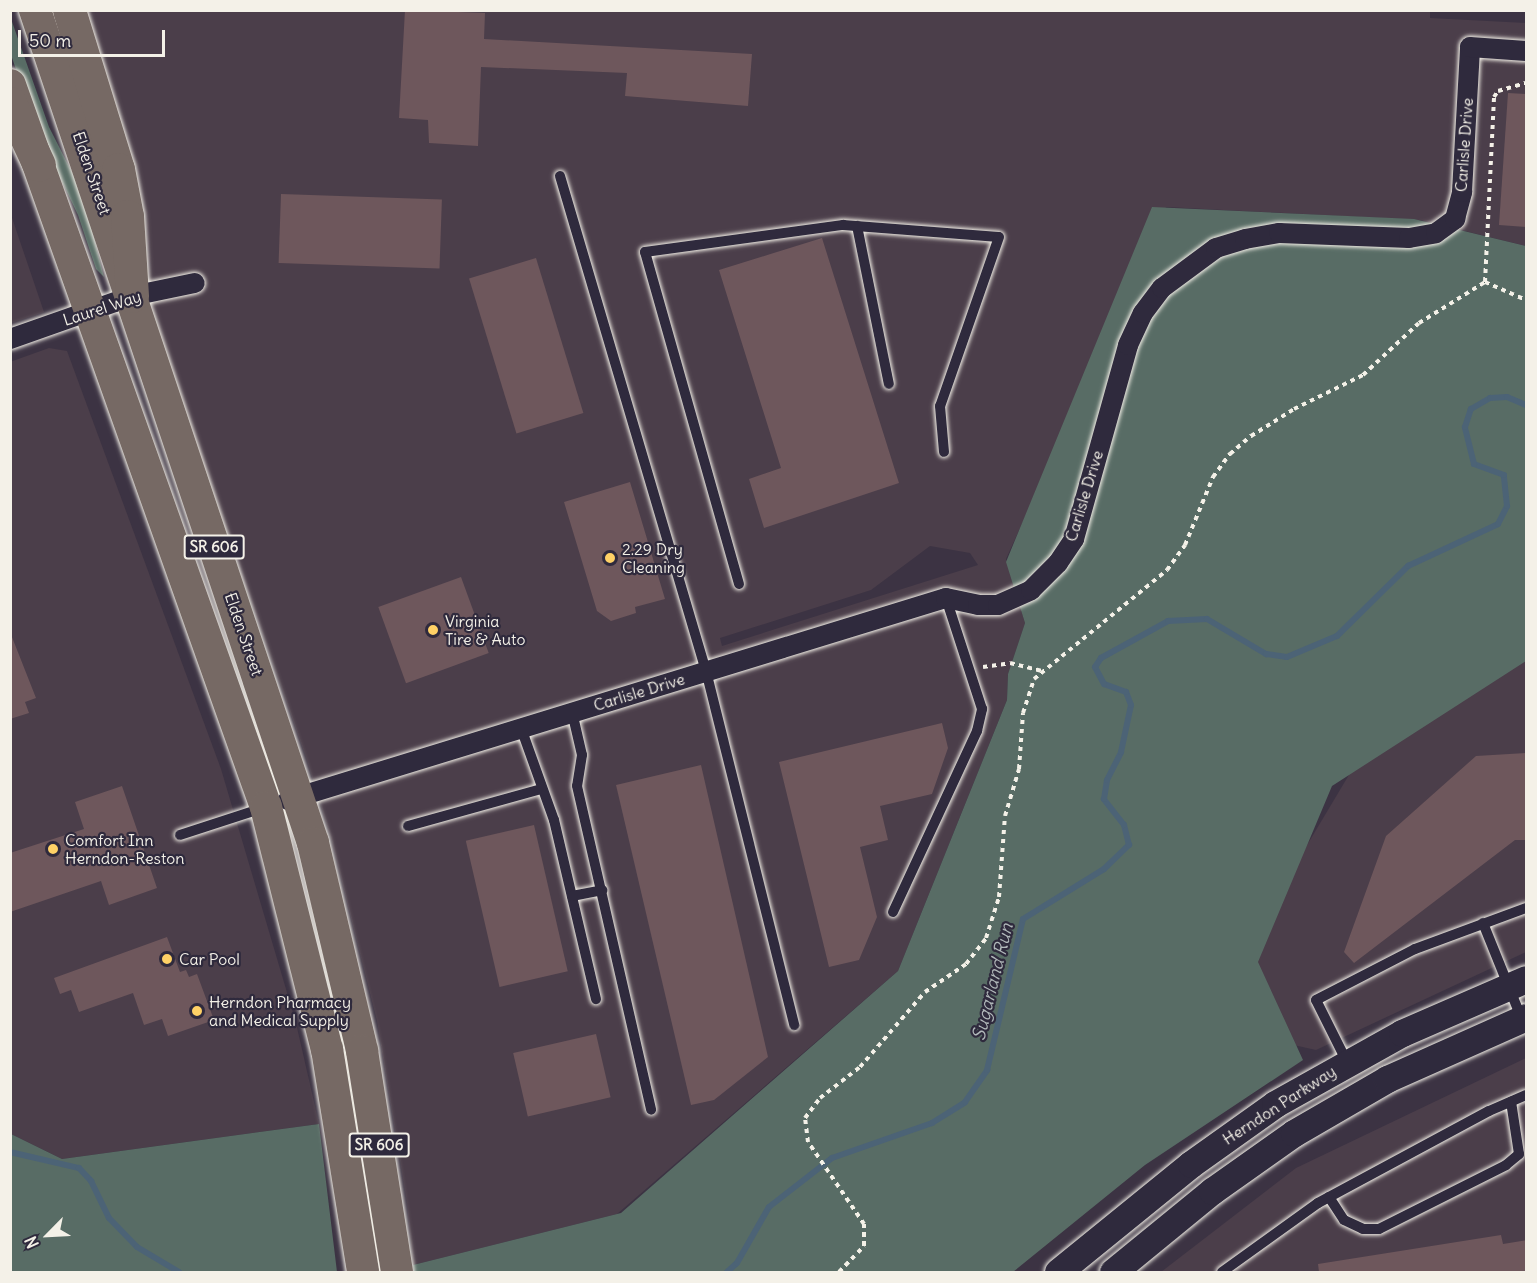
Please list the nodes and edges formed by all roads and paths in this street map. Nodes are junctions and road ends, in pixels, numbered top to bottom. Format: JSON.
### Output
{"nodes":[{"id":1,"x":35,"y":10,"type":"edge"},
{"id":2,"x":69,"y":10,"type":"edge"},
{"id":3,"x":1527,"y":51,"type":"edge"},
{"id":4,"x":1527,"y":83,"type":"edge"},
{"id":5,"x":10,"y":85,"type":"edge"},
{"id":6,"x":10,"y":103,"type":"edge"},
{"id":7,"x":39,"y":165,"type":"junction"},
{"id":8,"x":560,"y":176,"type":"dead end"},
{"id":9,"x":857,"y":226,"type":"junction"},
{"id":10,"x":1485,"y":282,"type":"junction"},
{"id":11,"x":195,"y":283,"type":"dead end"},
{"id":12,"x":132,"y":296,"type":"junction"},
{"id":13,"x":1527,"y":300,"type":"edge"},
{"id":14,"x":92,"y":310,"type":"junction"},
{"id":15,"x":10,"y":339,"type":"edge"},
{"id":16,"x":889,"y":384,"type":"dead end"},
{"id":17,"x":944,"y":452,"type":"dead end"},
{"id":18,"x":739,"y":584,"type":"dead end"},
{"id":19,"x":946,"y":598,"type":"junction"},
{"id":20,"x":706,"y":671,"type":"junction"},
{"id":21,"x":1041,"y":671,"type":"junction"},
{"id":22,"x":972,"y":672,"type":"junction"},
{"id":23,"x":572,"y":712,"type":"junction"},
{"id":24,"x":521,"y":728,"type":"junction"},
{"id":25,"x":541,"y":789,"type":"junction"},
{"id":26,"x":299,"y":796,"type":"junction"},
{"id":27,"x":266,"y":807,"type":"junction"},
{"id":28,"x":408,"y":826,"type":"dead end"},
{"id":29,"x":180,"y":835,"type":"dead end"},
{"id":30,"x":602,"y":890,"type":"junction"},
{"id":31,"x":572,"y":896,"type":"junction"},
{"id":32,"x":1527,"y":908,"type":"edge"},
{"id":33,"x":893,"y":912,"type":"dead end"},
{"id":34,"x":1483,"y":923,"type":"junction"},
{"id":35,"x":1517,"y":983,"type":"edge"},
{"id":36,"x":596,"y":999,"type":"dead end"},
{"id":37,"x":1525,"y":1022,"type":"edge"},
{"id":38,"x":794,"y":1025,"type":"dead end"},
{"id":39,"x":1347,"y":1062,"type":"junction"},
{"id":40,"x":1527,"y":1095,"type":"edge"},
{"id":41,"x":1511,"y":1102,"type":"junction"},
{"id":42,"x":651,"y":1110,"type":"dead end"},
{"id":43,"x":1329,"y":1197,"type":"junction"},
{"id":44,"x":363,"y":1272,"type":"edge"},
{"id":45,"x":397,"y":1272,"type":"edge"},
{"id":46,"x":839,"y":1272,"type":"edge"},
{"id":47,"x":1058,"y":1272,"type":"edge"},
{"id":48,"x":1113,"y":1272,"type":"edge"},
{"id":49,"x":1222,"y":1272,"type":"edge"}],
"edges":[{"from":1,"to":12,"type":"main road","name":"Elden Street","number":"SR 606"},
{"from":2,"to":12,"type":"highway"},
{"from":3,"to":19,"type":"street","name":"Carlisle Drive"},
{"from":4,"to":10,"type":"path"},
{"from":5,"to":7,"type":"main road","number":"SR 606"},
{"from":6,"to":7,"type":"highway"},
{"from":7,"to":14,"type":"main road","number":"SR 606"},
{"from":8,"to":20,"type":"lane"},
{"from":9,"to":16,"type":"lane"},
{"from":9,"to":17,"type":"lane"},
{"from":9,"to":18,"type":"lane"},
{"from":10,"to":13,"type":"path"},
{"from":10,"to":21,"type":"path"},
{"from":11,"to":12,"type":"street","name":"Laurel Way"},
{"from":12,"to":14,"type":"street","name":"Laurel Way"},
{"from":12,"to":26,"type":"main road","name":"Elden Street","number":"SR 606"},
{"from":14,"to":15,"type":"street","name":"Laurel Way"},
{"from":14,"to":27,"type":"main road","number":"SR 606"},
{"from":19,"to":20,"type":"street","name":"Carlisle Drive"},
{"from":19,"to":22,"type":"lane"},
{"from":20,"to":23,"type":"street","name":"Carlisle Drive"},
{"from":20,"to":38,"type":"lane"},
{"from":21,"to":22,"type":"path"},
{"from":21,"to":46,"type":"path"},
{"from":22,"to":33,"type":"lane"},
{"from":23,"to":24,"type":"street","name":"Carlisle Drive"},
{"from":23,"to":30,"type":"lane"},
{"from":24,"to":25,"type":"lane"},
{"from":24,"to":26,"type":"street","name":"Carlisle Drive"},
{"from":25,"to":28,"type":"lane"},
{"from":25,"to":31,"type":"lane"},
{"from":26,"to":27,"type":"street","name":"Carlisle Drive"},
{"from":26,"to":45,"type":"main road","name":"Elden Street","number":"SR 606"},
{"from":27,"to":29,"type":"lane"},
{"from":27,"to":44,"type":"main road","number":"SR 606"},
{"from":30,"to":31,"type":"lane"},
{"from":30,"to":42,"type":"lane"},
{"from":31,"to":36,"type":"lane"},
{"from":32,"to":34,"type":"lane"},
{"from":34,"to":35,"type":"lane"},
{"from":34,"to":39,"type":"lane"},
{"from":35,"to":37,"type":"lane"},
{"from":35,"to":39,"type":"main road","name":"Herndon Parkway"},
{"from":37,"to":48,"type":"main road","name":"Herndon Parkway"},
{"from":39,"to":47,"type":"main road","name":"Herndon Parkway"},
{"from":40,"to":41,"type":"lane"},
{"from":41,"to":43,"type":"lane"},
{"from":41,"to":43,"type":"lane"},
{"from":43,"to":49,"type":"lane"}]}
